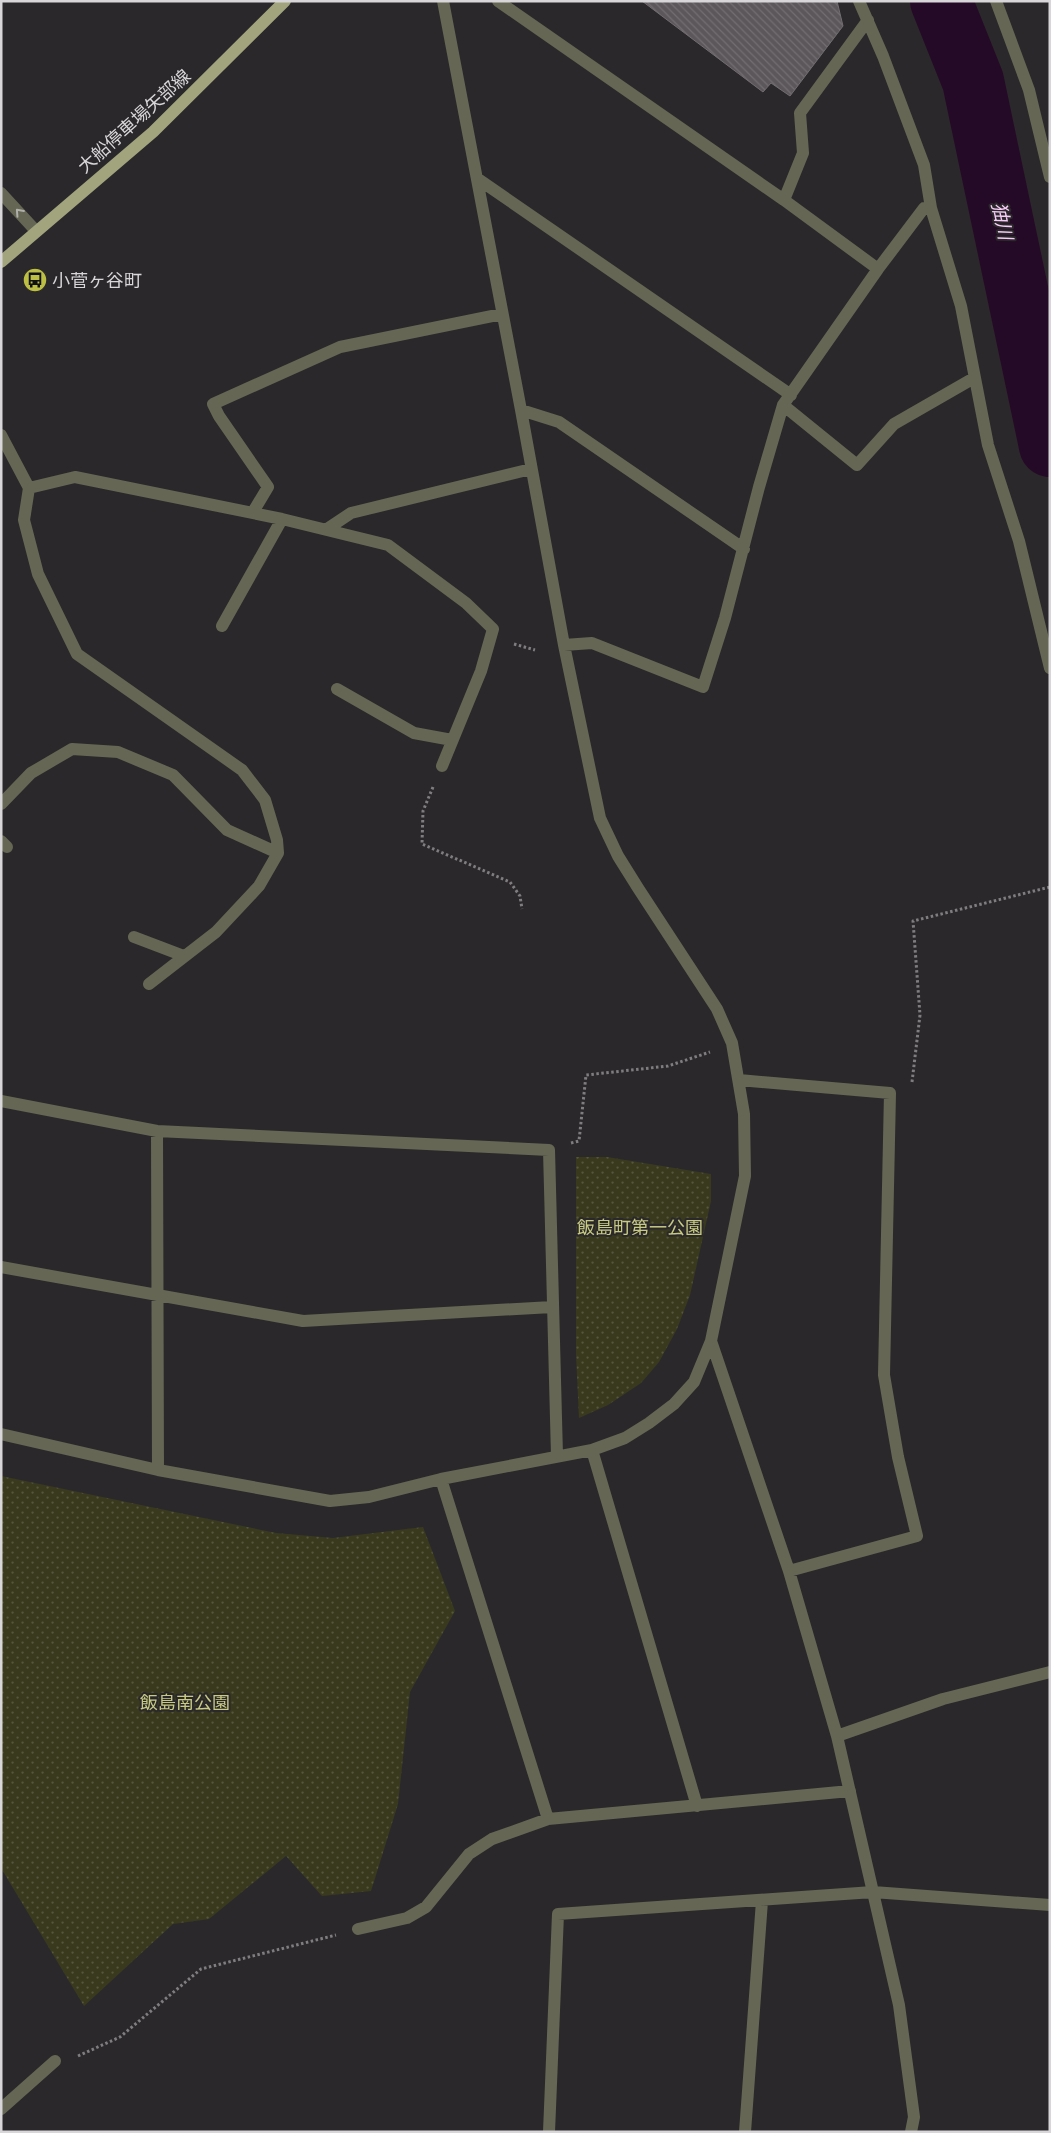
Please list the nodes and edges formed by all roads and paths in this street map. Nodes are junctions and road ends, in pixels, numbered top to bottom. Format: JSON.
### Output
{"nodes":[{"id":1,"x":285,"y":1,"type":"edge"},
{"id":2,"x":443,"y":1,"type":"edge"},
{"id":3,"x":498,"y":1,"type":"edge"},
{"id":4,"x":859,"y":1,"type":"edge"},
{"id":5,"x":996,"y":1,"type":"edge"},
{"id":6,"x":868,"y":20,"type":"junction"},
{"id":7,"x":1050,"y":177,"type":"edge"},
{"id":8,"x":478,"y":179,"type":"junction"},
{"id":9,"x":1,"y":193,"type":"edge"},
{"id":10,"x":784,"y":200,"type":"junction"},
{"id":11,"x":931,"y":208,"type":"junction"},
{"id":12,"x":36,"y":231,"type":"junction"},
{"id":13,"x":1,"y":262,"type":"edge"},
{"id":14,"x":878,"y":269,"type":"junction"},
{"id":15,"x":502,"y":314,"type":"junction"},
{"id":16,"x":974,"y":378,"type":"junction"},
{"id":17,"x":791,"y":395,"type":"junction"},
{"id":18,"x":783,"y":405,"type":"junction"},
{"id":19,"x":521,"y":410,"type":"junction"},
{"id":20,"x":1,"y":435,"type":"edge"},
{"id":21,"x":531,"y":469,"type":"junction"},
{"id":22,"x":28,"y":488,"type":"junction"},
{"id":23,"x":254,"y":512,"type":"junction"},
{"id":24,"x":282,"y":519,"type":"junction"},
{"id":25,"x":328,"y":529,"type":"junction"},
{"id":26,"x":744,"y":549,"type":"junction"},
{"id":27,"x":222,"y":626,"type":"dead end"},
{"id":28,"x":564,"y":645,"type":"junction"},
{"id":29,"x":1050,"y":668,"type":"edge"},
{"id":30,"x":336,"y":689,"type":"dead end"},
{"id":31,"x":452,"y":740,"type":"junction"},
{"id":32,"x":442,"y":766,"type":"joint"},
{"id":33,"x":1,"y":804,"type":"edge"},
{"id":34,"x":278,"y":853,"type":"junction"},
{"id":35,"x":1050,"y":887,"type":"edge"},
{"id":36,"x":522,"y":908,"type":"dead end"},
{"id":37,"x":134,"y":937,"type":"dead end"},
{"id":38,"x":184,"y":956,"type":"junction"},
{"id":39,"x":149,"y":984,"type":"dead end"},
{"id":40,"x":732,"y":1043,"type":"junction"},
{"id":41,"x":738,"y":1080,"type":"junction"},
{"id":42,"x":890,"y":1092,"type":"junction"},
{"id":43,"x":1,"y":1102,"type":"edge"},
{"id":44,"x":157,"y":1130,"type":"junction"},
{"id":45,"x":549,"y":1150,"type":"junction"},
{"id":46,"x":1,"y":1267,"type":"edge"},
{"id":47,"x":157,"y":1296,"type":"junction"},
{"id":48,"x":552,"y":1307,"type":"junction"},
{"id":49,"x":711,"y":1341,"type":"junction"},
{"id":50,"x":1,"y":1434,"type":"edge"},
{"id":51,"x":592,"y":1450,"type":"junction"},
{"id":52,"x":557,"y":1456,"type":"junction"},
{"id":53,"x":158,"y":1470,"type":"junction"},
{"id":54,"x":441,"y":1478,"type":"junction"},
{"id":55,"x":789,"y":1570,"type":"junction"},
{"id":56,"x":1050,"y":1672,"type":"edge"},
{"id":57,"x":837,"y":1736,"type":"junction"},
{"id":58,"x":850,"y":1791,"type":"junction"},
{"id":59,"x":697,"y":1806,"type":"junction"},
{"id":60,"x":548,"y":1820,"type":"junction"},
{"id":61,"x":873,"y":1892,"type":"junction"},
{"id":62,"x":762,"y":1901,"type":"junction"},
{"id":63,"x":1050,"y":1905,"type":"edge"},
{"id":64,"x":358,"y":1930,"type":"joint"},
{"id":65,"x":55,"y":2061,"type":"joint"},
{"id":66,"x":1,"y":2109,"type":"edge"},
{"id":67,"x":549,"y":2132,"type":"edge"},
{"id":68,"x":745,"y":2132,"type":"edge"},
{"id":69,"x":911,"y":2132,"type":"edge"}],
"edges":[{"from":1,"to":12,"type":"main road","name":"大船停車場矢部線"},
{"from":2,"to":8,"type":"street"},
{"from":3,"to":10,"type":"street"},
{"from":4,"to":6,"type":"street"},
{"from":5,"to":7,"type":"street"},
{"from":6,"to":10,"type":"street"},
{"from":6,"to":11,"type":"street"},
{"from":8,"to":15,"type":"street"},
{"from":8,"to":17,"type":"street"},
{"from":12,"to":9,"type":"street","one_way":true},
{"from":10,"to":14,"type":"street"},
{"from":11,"to":14,"type":"street"},
{"from":11,"to":16,"type":"street"},
{"from":12,"to":13,"type":"main road","name":"大船停車場矢部線"},
{"from":14,"to":17,"type":"street"},
{"from":15,"to":19,"type":"street"},
{"from":15,"to":23,"type":"street"},
{"from":16,"to":18,"type":"street"},
{"from":16,"to":29,"type":"street"},
{"from":17,"to":18,"type":"street"},
{"from":18,"to":26,"type":"street"},
{"from":19,"to":21,"type":"street"},
{"from":19,"to":26,"type":"street"},
{"from":20,"to":22,"type":"street"},
{"from":21,"to":25,"type":"street"},
{"from":21,"to":28,"type":"street"},
{"from":22,"to":23,"type":"street"},
{"from":22,"to":34,"type":"street"},
{"from":23,"to":24,"type":"street"},
{"from":24,"to":25,"type":"street"},
{"from":24,"to":27,"type":"street"},
{"from":25,"to":31,"type":"street"},
{"from":26,"to":28,"type":"street"},
{"from":28,"to":40,"type":"street"},
{"from":30,"to":31,"type":"street"},
{"from":31,"to":32,"type":"street"},
{"from":32,"to":36,"type":"path"},
{"from":33,"to":34,"type":"street"},
{"from":34,"to":38,"type":"street"},
{"from":35,"to":42,"type":"path"},
{"from":37,"to":38,"type":"street"},
{"from":38,"to":39,"type":"street"},
{"from":40,"to":41,"type":"street"},
{"from":40,"to":45,"type":"path"},
{"from":41,"to":42,"type":"street"},
{"from":41,"to":49,"type":"street"},
{"from":42,"to":55,"type":"street"},
{"from":43,"to":44,"type":"street"},
{"from":44,"to":45,"type":"street"},
{"from":44,"to":47,"type":"street"},
{"from":45,"to":48,"type":"street"},
{"from":46,"to":47,"type":"street"},
{"from":47,"to":48,"type":"street"},
{"from":47,"to":53,"type":"street"},
{"from":48,"to":52,"type":"street"},
{"from":49,"to":51,"type":"street"},
{"from":49,"to":55,"type":"street"},
{"from":50,"to":53,"type":"street"},
{"from":51,"to":52,"type":"street"},
{"from":51,"to":59,"type":"street"},
{"from":52,"to":54,"type":"street"},
{"from":53,"to":54,"type":"street"},
{"from":54,"to":60,"type":"street"},
{"from":55,"to":57,"type":"street"},
{"from":56,"to":57,"type":"street"},
{"from":57,"to":58,"type":"street"},
{"from":58,"to":59,"type":"street"},
{"from":58,"to":61,"type":"street"},
{"from":59,"to":60,"type":"street"},
{"from":60,"to":64,"type":"street"},
{"from":61,"to":62,"type":"street"},
{"from":61,"to":63,"type":"street"},
{"from":61,"to":69,"type":"street"},
{"from":62,"to":67,"type":"street"},
{"from":62,"to":68,"type":"street"},
{"from":64,"to":65,"type":"path"},
{"from":65,"to":66,"type":"street"}]}
